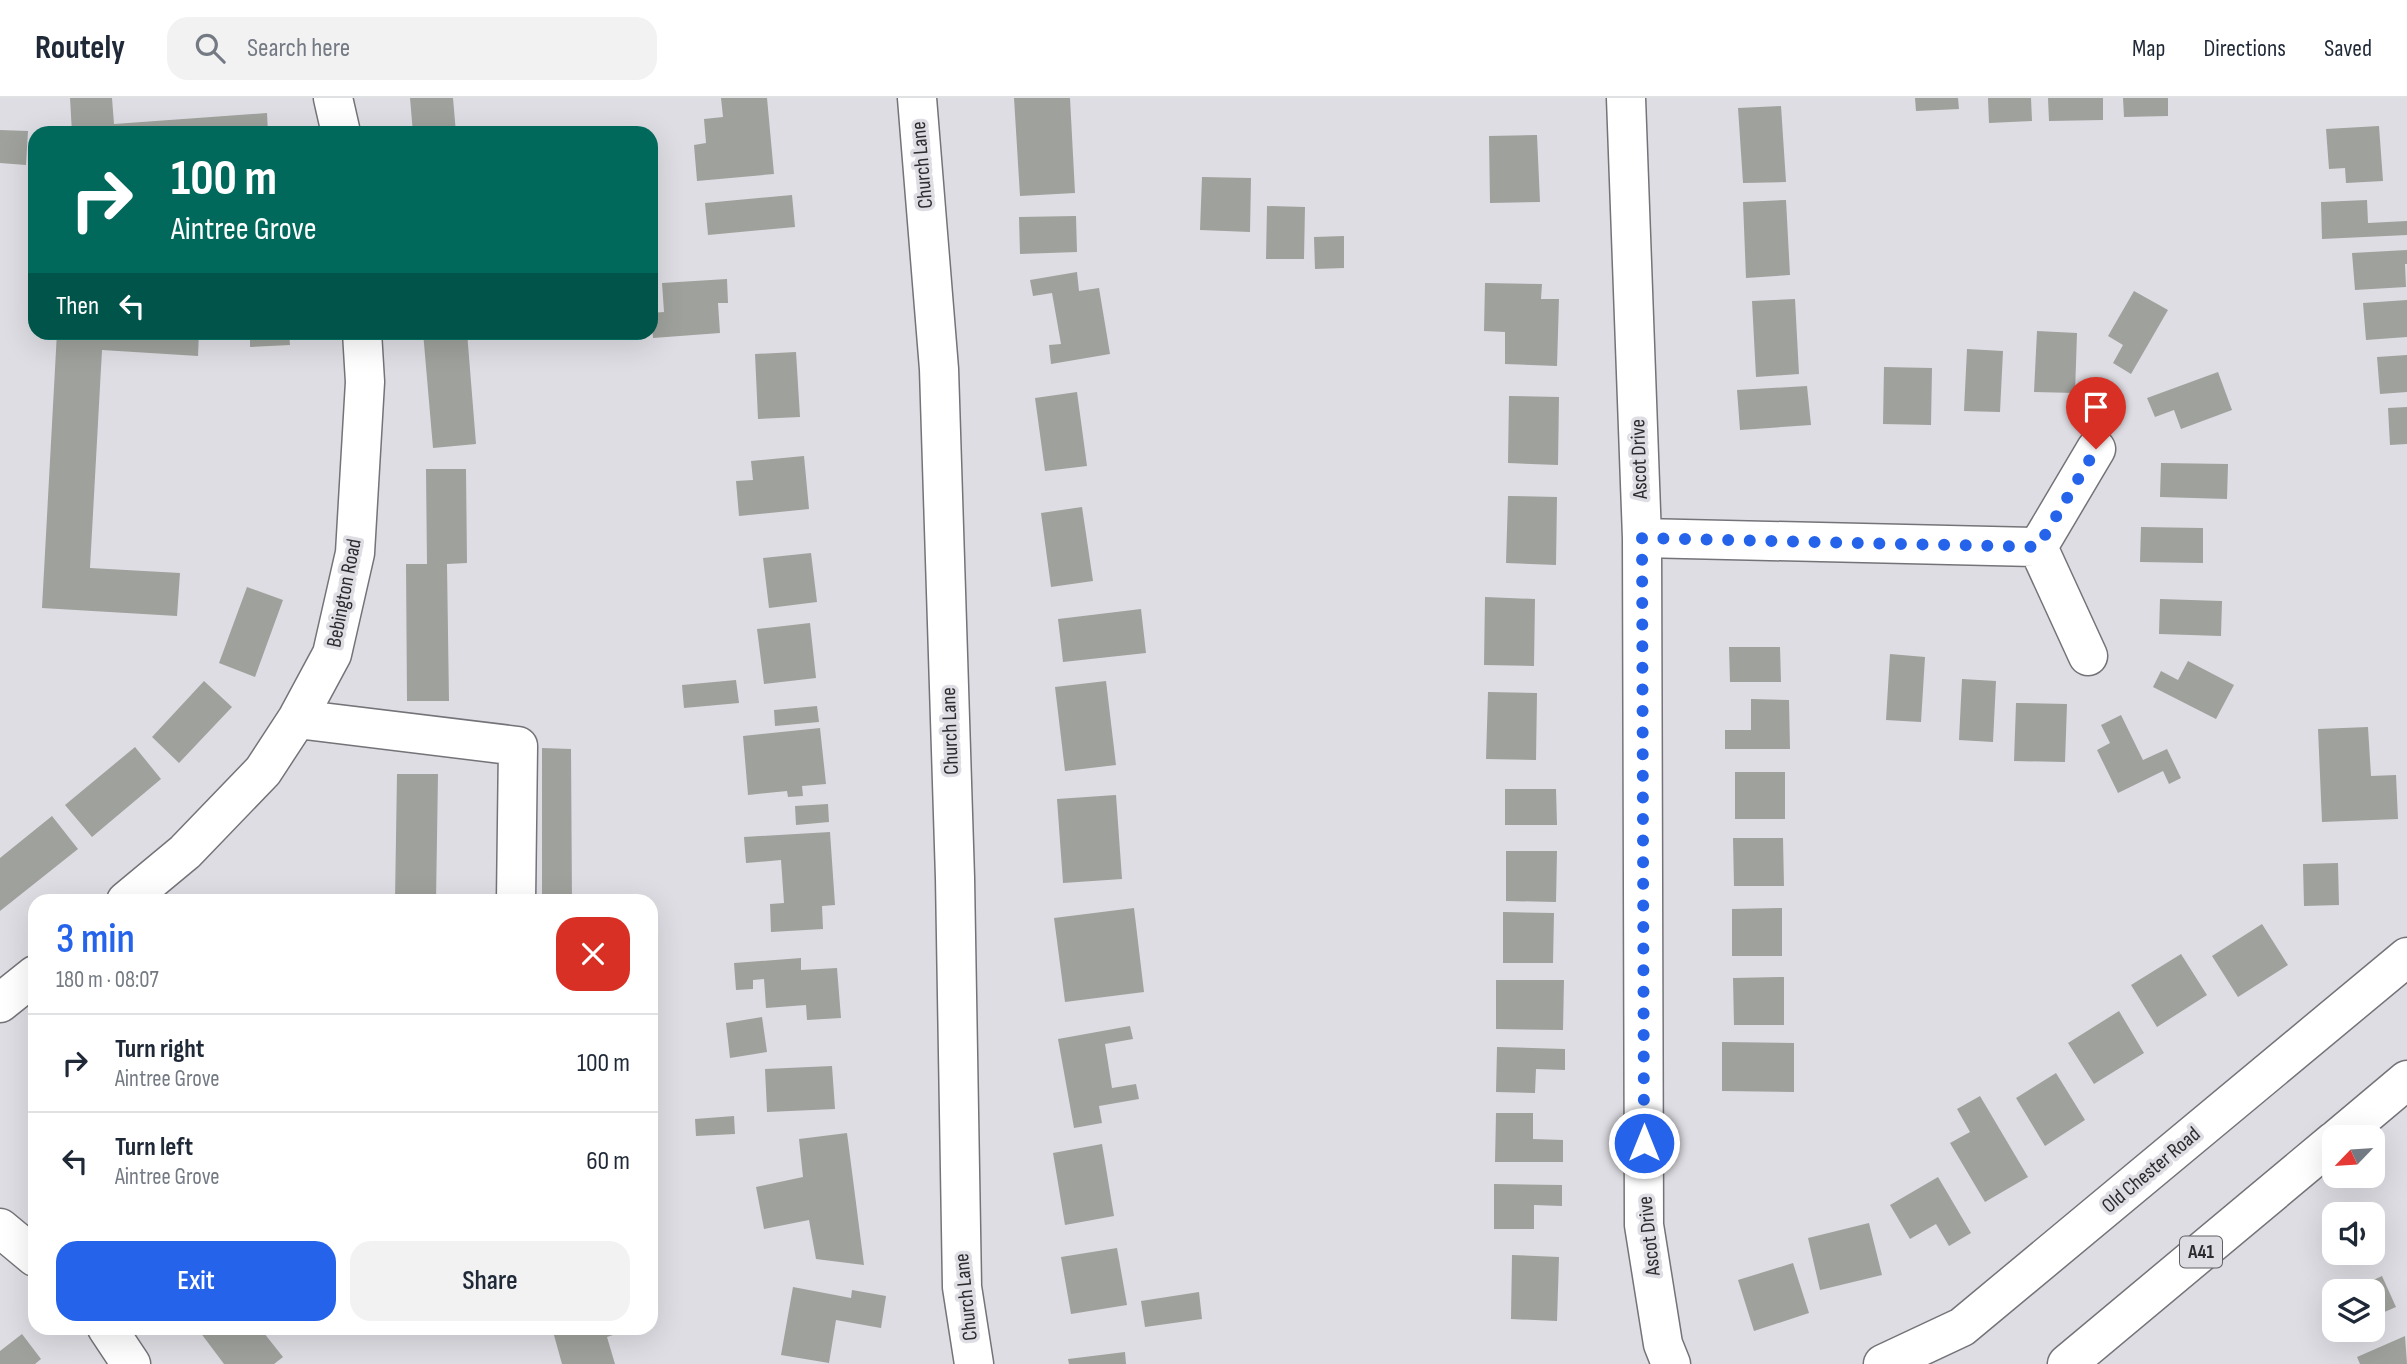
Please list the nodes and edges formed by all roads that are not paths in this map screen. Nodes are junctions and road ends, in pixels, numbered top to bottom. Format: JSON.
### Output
{"nodes":[{"id":1,"x":333,"y":98,"type":"edge"},
{"id":2,"x":917,"y":98,"type":"edge"},
{"id":3,"x":1626,"y":98,"type":"edge"},
{"id":4,"x":339,"y":126,"type":"edge"},
{"id":5,"x":362,"y":340,"type":"edge"},
{"id":6,"x":2096,"y":449,"type":"dead end"},
{"id":7,"x":1642,"y":538,"type":"junction"},
{"id":8,"x":2038,"y":547,"type":"junction"},
{"id":9,"x":2088,"y":656,"type":"dead end"},
{"id":10,"x":298,"y":719,"type":"junction"},
{"id":11,"x":134,"y":894,"type":"edge"},
{"id":12,"x":516,"y":894,"type":"edge"},
{"id":13,"x":2407,"y":957,"type":"edge"},
{"id":14,"x":28,"y":981,"type":"edge"},
{"id":15,"x":0,"y":1003,"type":"edge"},
{"id":16,"x":2407,"y":1080,"type":"edge"},
{"id":17,"x":2353,"y":1125,"type":"edge"},
{"id":18,"x":2322,"y":1151,"type":"edge"},
{"id":19,"x":0,"y":1228,"type":"edge"},
{"id":20,"x":28,"y":1251,"type":"edge"},
{"id":21,"x":112,"y":1335,"type":"edge"},
{"id":22,"x":131,"y":1364,"type":"edge"},
{"id":23,"x":974,"y":1364,"type":"edge"},
{"id":24,"x":1671,"y":1364,"type":"edge"},
{"id":25,"x":1883,"y":1364,"type":"edge"},
{"id":26,"x":2067,"y":1364,"type":"edge"}],
"edges":[{"from":1,"to":4,"type":"street"},
{"from":2,"to":23,"type":"street","name":"Church Lane"},
{"from":3,"to":7,"type":"street","name":"Ascot Drive"},
{"from":5,"to":10,"type":"street","name":"Bebington Road"},
{"from":6,"to":8,"type":"street"},
{"from":7,"to":8,"type":"street"},
{"from":7,"to":24,"type":"street","name":"Ascot Drive"},
{"from":8,"to":9,"type":"street"},
{"from":10,"to":11,"type":"street","name":"Bebington Road"},
{"from":10,"to":12,"type":"street"},
{"from":13,"to":25,"type":"street","name":"Old Chester Road"},
{"from":14,"to":15,"type":"street"},
{"from":16,"to":17,"type":"street","number":"A41"},
{"from":18,"to":26,"type":"street","number":"A41"},
{"from":19,"to":20,"type":"street"},
{"from":21,"to":22,"type":"street"}]}
